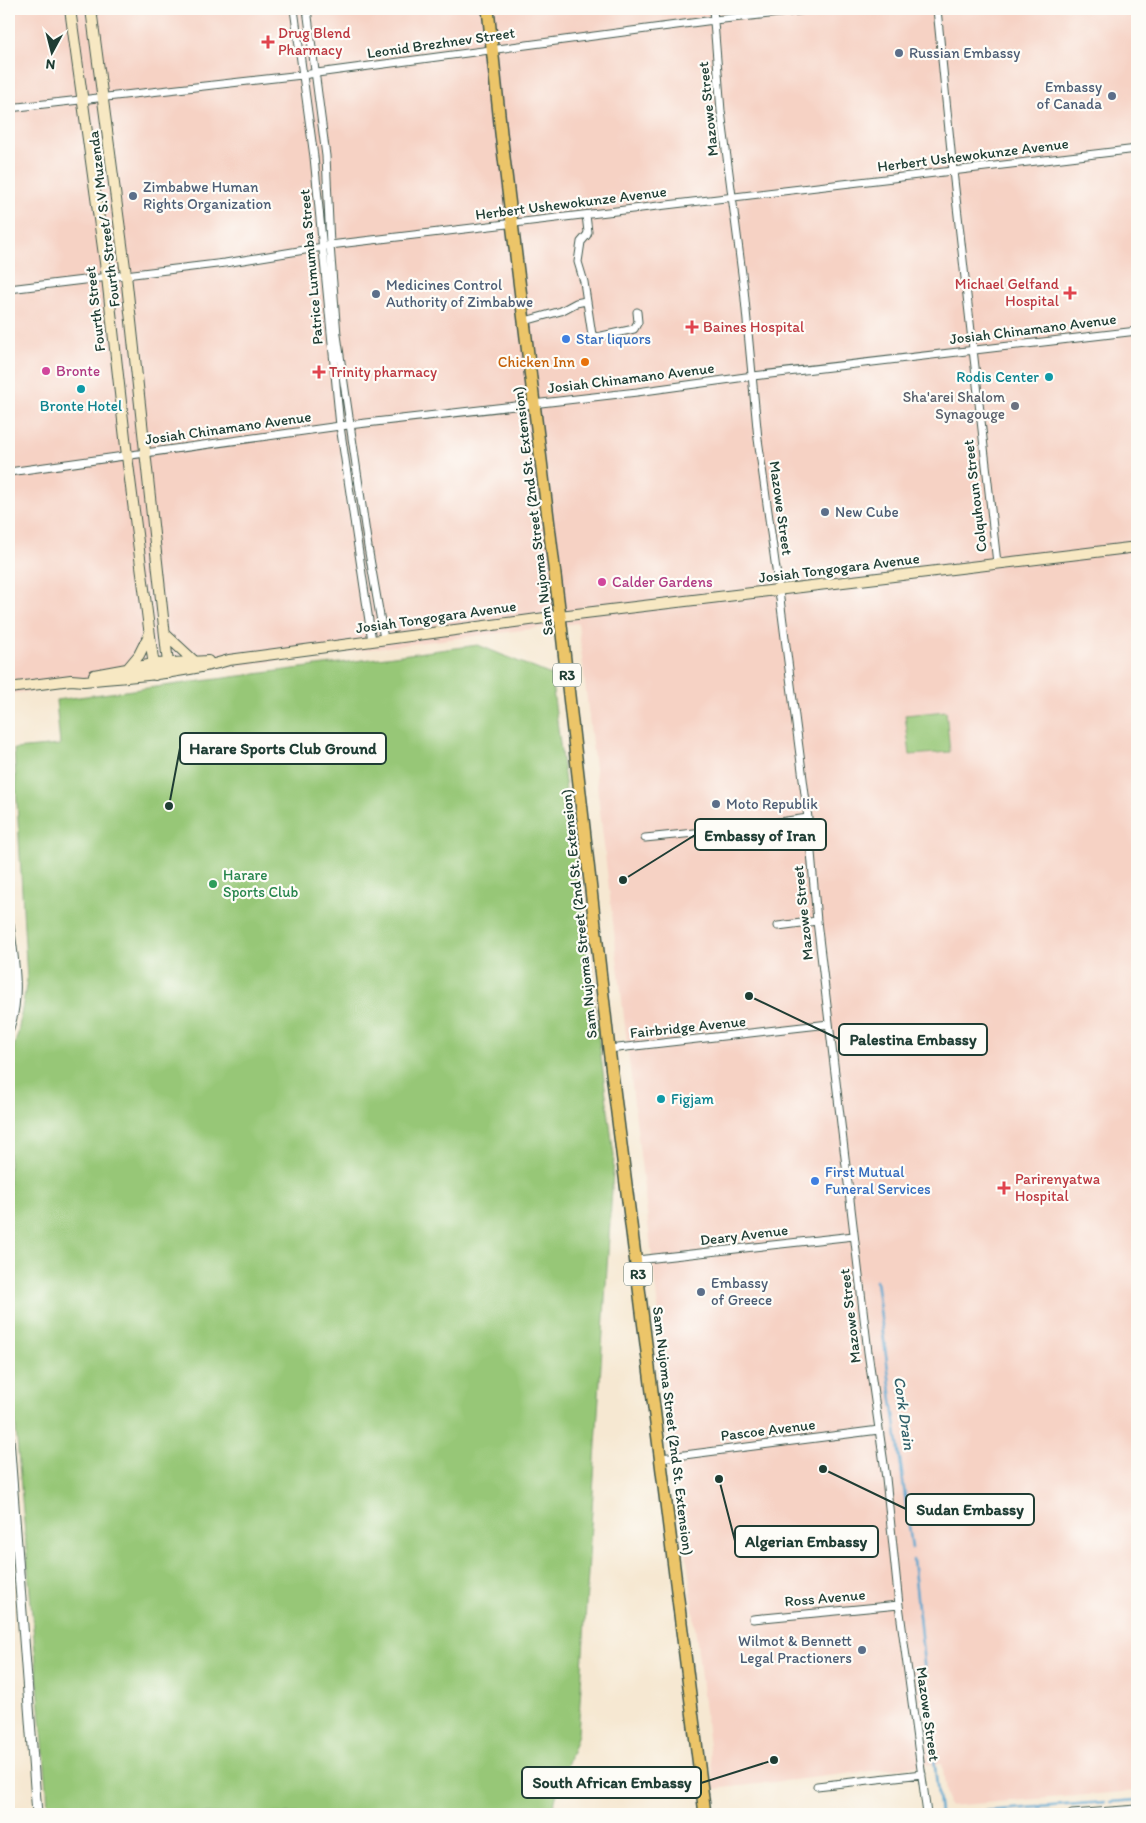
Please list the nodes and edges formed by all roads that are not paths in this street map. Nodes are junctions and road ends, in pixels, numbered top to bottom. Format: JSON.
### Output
{"nodes":[{"id":1,"x":70,"y":9,"type":"edge"},
{"id":2,"x":91,"y":9,"type":"edge"},
{"id":3,"x":294,"y":9,"type":"edge"},
{"id":4,"x":307,"y":9,"type":"edge"},
{"id":5,"x":488,"y":9,"type":"edge"},
{"id":6,"x":712,"y":9,"type":"edge"},
{"id":7,"x":816,"y":9,"type":"edge"},
{"id":8,"x":936,"y":9,"type":"edge"},
{"id":9,"x":714,"y":20,"type":"junction"},
{"id":10,"x":493,"y":50,"type":"junction"},
{"id":11,"x":315,"y":73,"type":"junction"},
{"id":12,"x":302,"y":75,"type":"junction"},
{"id":13,"x":104,"y":98,"type":"junction"},
{"id":14,"x":83,"y":100,"type":"junction"},
{"id":15,"x":9,"y":108,"type":"edge"},
{"id":16,"x":1137,"y":149,"type":"edge"},
{"id":17,"x":953,"y":171,"type":"junction"},
{"id":18,"x":732,"y":198,"type":"junction"},
{"id":19,"x":586,"y":215,"type":"junction"},
{"id":20,"x":513,"y":224,"type":"junction"},
{"id":21,"x":326,"y":246,"type":"junction"},
{"id":22,"x":126,"y":275,"type":"junction"},
{"id":23,"x":107,"y":277,"type":"junction"},
{"id":24,"x":9,"y":289,"type":"edge"},
{"id":25,"x":586,"y":301,"type":"junction"},
{"id":26,"x":637,"y":312,"type":"dead end"},
{"id":27,"x":525,"y":321,"type":"junction"},
{"id":28,"x":1137,"y":331,"type":"edge"},
{"id":29,"x":973,"y":350,"type":"junction"},
{"id":30,"x":753,"y":376,"type":"junction"},
{"id":31,"x":536,"y":403,"type":"junction"},
{"id":32,"x":350,"y":425,"type":"junction"},
{"id":33,"x":340,"y":426,"type":"junction"},
{"id":34,"x":146,"y":453,"type":"junction"},
{"id":35,"x":127,"y":456,"type":"junction"},
{"id":36,"x":9,"y":472,"type":"edge"},
{"id":37,"x":1137,"y":547,"type":"edge"},
{"id":38,"x":997,"y":563,"type":"junction"},
{"id":39,"x":779,"y":591,"type":"junction"},
{"id":40,"x":560,"y":616,"type":"junction"},
{"id":41,"x":149,"y":635,"type":"junction"},
{"id":42,"x":166,"y":635,"type":"junction"},
{"id":43,"x":384,"y":639,"type":"junction"},
{"id":44,"x":372,"y":641,"type":"junction"},
{"id":45,"x":229,"y":660,"type":"junction"},
{"id":46,"x":194,"y":662,"type":"junction"},
{"id":47,"x":129,"y":667,"type":"junction"},
{"id":48,"x":169,"y":668,"type":"junction"},
{"id":49,"x":154,"y":669,"type":"junction"},
{"id":50,"x":71,"y":680,"type":"junction"},
{"id":51,"x":9,"y":688,"type":"edge"},
{"id":52,"x":808,"y":818,"type":"junction"},
{"id":53,"x":645,"y":838,"type":"dead end"},
{"id":54,"x":817,"y":921,"type":"junction"},
{"id":55,"x":9,"y":924,"type":"edge"},
{"id":56,"x":778,"y":926,"type":"dead end"},
{"id":57,"x":829,"y":1024,"type":"junction"},
{"id":58,"x":9,"y":1028,"type":"edge"},
{"id":59,"x":609,"y":1049,"type":"junction"},
{"id":60,"x":854,"y":1236,"type":"junction"},
{"id":61,"x":637,"y":1260,"type":"junction"},
{"id":62,"x":879,"y":1430,"type":"junction"},
{"id":63,"x":9,"y":1438,"type":"edge"},
{"id":64,"x":661,"y":1458,"type":"junction"},
{"id":65,"x":899,"y":1605,"type":"junction"},
{"id":66,"x":753,"y":1619,"type":"dead end"},
{"id":67,"x":922,"y":1774,"type":"junction"},
{"id":68,"x":817,"y":1786,"type":"dead end"},
{"id":69,"x":1137,"y":1809,"type":"edge"},
{"id":70,"x":1104,"y":1813,"type":"edge"},
{"id":71,"x":37,"y":1814,"type":"edge"},
{"id":72,"x":705,"y":1814,"type":"edge"},
{"id":73,"x":927,"y":1814,"type":"edge"},
{"id":74,"x":1072,"y":1814,"type":"edge"}],
"edges":[{"from":1,"to":14,"type":"main road","name":"Fourth Street"},
{"from":2,"to":13,"type":"main road","name":"Fourth Street/ S.V Muzenda"},
{"from":3,"to":12,"type":"street","name":"Patrice Lumumba Street"},
{"from":4,"to":11,"type":"street","name":"Patrice Lumumba Street"},
{"from":5,"to":10,"type":"highway","name":"Sam Nujoma Street (2nd St. Extension)","number":"R3"},
{"from":6,"to":9,"type":"street","name":"Mazowe Street"},
{"from":7,"to":9,"type":"street","name":"Leonid Brezhnev Street"},
{"from":8,"to":17,"type":"street","name":"Colquhoun Street"},
{"from":9,"to":10,"type":"street","name":"Leonid Brezhnev Street"},
{"from":9,"to":18,"type":"street","name":"Mazowe Street"},
{"from":10,"to":11,"type":"street","name":"Leonid Brezhnev Street"},
{"from":10,"to":20,"type":"highway","name":"Sam Nujoma Street (2nd St. Extension)","number":"R3"},
{"from":11,"to":12,"type":"street","name":"Leonid Brezhnev Street"},
{"from":11,"to":21,"type":"street","name":"Patrice Lumumba Street"},
{"from":12,"to":13,"type":"street","name":"Leonid Brezhnev Street"},
{"from":12,"to":21,"type":"street","name":"Patrice Lumumba Street"},
{"from":13,"to":14,"type":"street","name":"Leonid Brezhnev Street"},
{"from":13,"to":22,"type":"main road","name":"Fourth Street/ S.V Muzenda"},
{"from":14,"to":15,"type":"street","name":"Leonid Brezhnev Street"},
{"from":14,"to":23,"type":"main road","name":"Fourth Street"},
{"from":16,"to":17,"type":"street","name":"Herbert Ushewokunze Avenue"},
{"from":17,"to":18,"type":"street","name":"Herbert Ushewokunze Avenue"},
{"from":17,"to":29,"type":"street","name":"Colquhoun Street"},
{"from":18,"to":19,"type":"street","name":"Herbert Ushewokunze Avenue"},
{"from":18,"to":30,"type":"street","name":"Mazowe Street"},
{"from":19,"to":20,"type":"street","name":"Herbert Ushewokunze Avenue"},
{"from":19,"to":25,"type":"street"},
{"from":20,"to":21,"type":"street","name":"Herbert Ushewokunze Avenue"},
{"from":20,"to":27,"type":"highway","name":"Sam Nujoma Street (2nd St. Extension)","number":"R3"},
{"from":21,"to":22,"type":"street","name":"Herbert Ushewokunze Avenue"},
{"from":21,"to":32,"type":"street","name":"Patrice Lumumba Street"},
{"from":21,"to":33,"type":"street","name":"Patrice Lumumba Street"},
{"from":22,"to":23,"type":"street","name":"Herbert Ushewokunze Avenue"},
{"from":22,"to":34,"type":"main road","name":"Fourth Street/ S.V Muzenda"},
{"from":23,"to":24,"type":"street","name":"Herbert Ushewokunze Avenue"},
{"from":23,"to":35,"type":"main road","name":"Fourth Street"},
{"from":25,"to":26,"type":"street"},
{"from":25,"to":27,"type":"street"},
{"from":27,"to":31,"type":"highway","name":"Sam Nujoma Street (2nd St. Extension)","number":"R3"},
{"from":28,"to":29,"type":"street","name":"Josiah Chinamano Avenue"},
{"from":29,"to":30,"type":"street","name":"Josiah Chinamano Avenue"},
{"from":29,"to":38,"type":"street","name":"Colquhoun Street"},
{"from":30,"to":31,"type":"street","name":"Josiah Chinamano Avenue"},
{"from":30,"to":39,"type":"street","name":"Mazowe Street"},
{"from":31,"to":32,"type":"street","name":"Josiah Chinamano Avenue"},
{"from":31,"to":40,"type":"highway","name":"Sam Nujoma Street (2nd St. Extension)","number":"R3"},
{"from":32,"to":33,"type":"street","name":"Josiah Chinamano Avenue"},
{"from":32,"to":43,"type":"street","name":"Patrice Lumumba Street"},
{"from":33,"to":34,"type":"street","name":"Josiah Chinamano Avenue"},
{"from":33,"to":44,"type":"street","name":"Patrice Lumumba Street"},
{"from":34,"to":35,"type":"street","name":"Josiah Chinamano Avenue"},
{"from":34,"to":42,"type":"main road","name":"Fourth Street/ S.V Muzenda"},
{"from":35,"to":36,"type":"street","name":"Josiah Chinamano Avenue"},
{"from":35,"to":41,"type":"main road","name":"Fourth Street"},
{"from":37,"to":38,"type":"main road","name":"Josiah Tongogara Avenue"},
{"from":38,"to":39,"type":"main road","name":"Josiah Tongogara Avenue"},
{"from":39,"to":40,"type":"main road","name":"Josiah Tongogara Avenue"},
{"from":39,"to":52,"type":"street","name":"Mazowe Street"},
{"from":40,"to":43,"type":"main road","name":"Josiah Tongogara Avenue"},
{"from":40,"to":59,"type":"highway","name":"Sam Nujoma Street (2nd St. Extension)","number":"R3"},
{"from":41,"to":47,"type":"main road"},
{"from":41,"to":49,"type":"main road","name":"Fourth Street"},
{"from":42,"to":46,"type":"main road"},
{"from":42,"to":48,"type":"main road"},
{"from":43,"to":44,"type":"main road","name":"Josiah Tongogara Avenue"},
{"from":44,"to":45,"type":"main road","name":"Josiah Tongogara Avenue"},
{"from":45,"to":46,"type":"main road"},
{"from":45,"to":48,"type":"main road","name":"Josiah Tongogara Avenue"},
{"from":46,"to":48,"type":"main road"},
{"from":47,"to":49,"type":"main road"},
{"from":47,"to":50,"type":"main road"},
{"from":48,"to":49,"type":"main road"},
{"from":49,"to":50,"type":"main road"},
{"from":50,"to":51,"type":"main road"},
{"from":52,"to":53,"type":"street"},
{"from":52,"to":54,"type":"street","name":"Mazowe Street"},
{"from":54,"to":56,"type":"street"},
{"from":54,"to":57,"type":"street","name":"Mazowe Street"},
{"from":55,"to":58,"type":"street"},
{"from":57,"to":59,"type":"street","name":"Fairbridge Avenue"},
{"from":57,"to":60,"type":"street","name":"Mazowe Street"},
{"from":59,"to":61,"type":"highway","name":"Sam Nujoma Street (2nd St. Extension)","number":"R3"},
{"from":60,"to":61,"type":"street","name":"Deary Avenue"},
{"from":60,"to":62,"type":"street","name":"Mazowe Street"},
{"from":61,"to":64,"type":"highway","name":"Sam Nujoma Street (2nd St. Extension)","number":"R3"},
{"from":62,"to":64,"type":"street","name":"Pascoe Avenue"},
{"from":62,"to":65,"type":"street","name":"Mazowe Street"},
{"from":63,"to":71,"type":"street"},
{"from":64,"to":72,"type":"highway","name":"Sam Nujoma Street (2nd St. Extension)","number":"R3"},
{"from":65,"to":66,"type":"street","name":"Ross Avenue"},
{"from":65,"to":67,"type":"street","name":"Mazowe Street"},
{"from":67,"to":68,"type":"street"},
{"from":67,"to":73,"type":"street","name":"Mazowe Street"},
{"from":69,"to":70,"type":"street"},
{"from":70,"to":74,"type":"street"}]}
